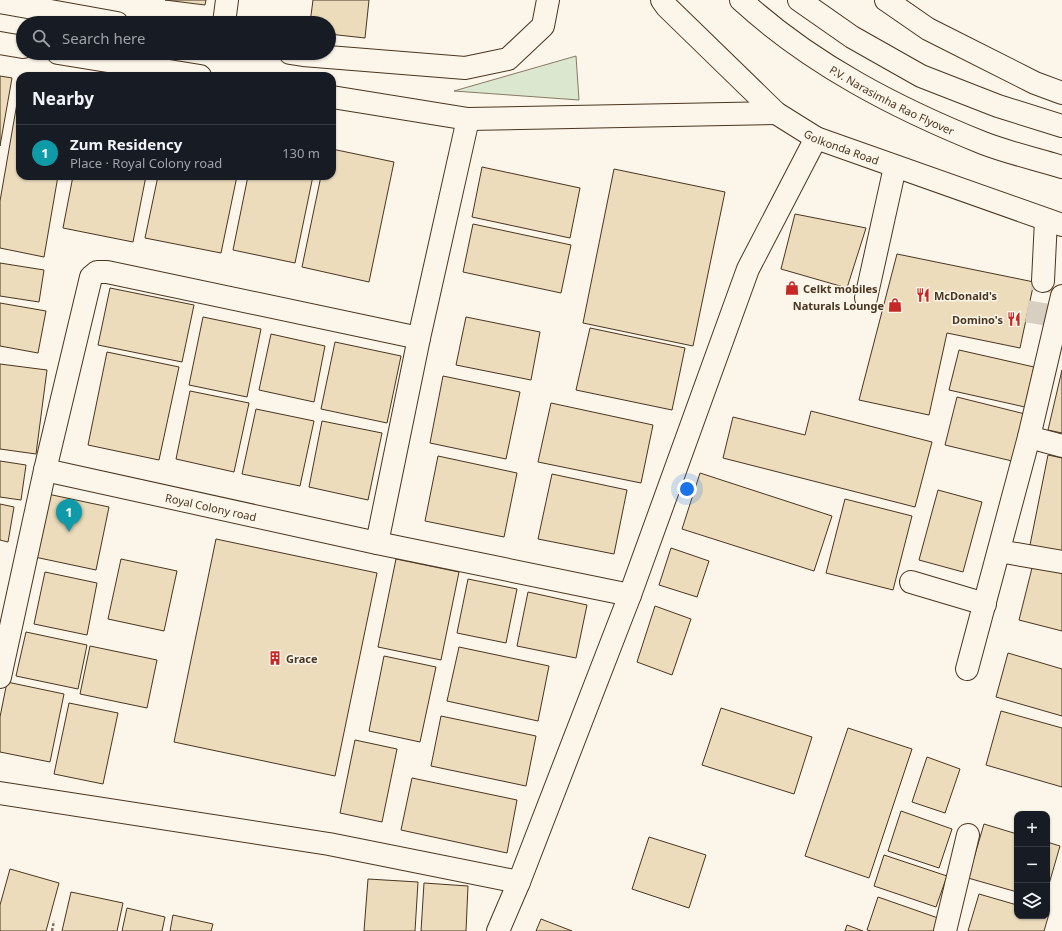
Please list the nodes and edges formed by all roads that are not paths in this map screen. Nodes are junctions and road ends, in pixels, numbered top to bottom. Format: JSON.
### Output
{"nodes":[{"id":1,"x":227,"y":0,"type":"edge"},
{"id":2,"x":548,"y":0,"type":"edge"},
{"id":3,"x":662,"y":0,"type":"edge"},
{"id":4,"x":741,"y":0,"type":"edge"},
{"id":5,"x":799,"y":0,"type":"edge"},
{"id":6,"x":886,"y":0,"type":"edge"},
{"id":7,"x":0,"y":2,"type":"edge"},
{"id":8,"x":78,"y":16,"type":"edge"},
{"id":9,"x":225,"y":16,"type":"edge"},
{"id":10,"x":0,"y":44,"type":"edge"},
{"id":11,"x":16,"y":46,"type":"edge"},
{"id":12,"x":336,"y":58,"type":"edge"},
{"id":13,"x":101,"y":60,"type":"edge"},
{"id":14,"x":175,"y":72,"type":"edge"},
{"id":15,"x":1062,"y":93,"type":"edge"},
{"id":16,"x":336,"y":98,"type":"edge"},
{"id":17,"x":776,"y":113,"type":"junction"},
{"id":18,"x":468,"y":119,"type":"junction"},
{"id":19,"x":1062,"y":126,"type":"edge"},
{"id":20,"x":816,"y":138,"type":"junction"},
{"id":21,"x":895,"y":166,"type":"junction"},
{"id":22,"x":1062,"y":167,"type":"edge"},
{"id":23,"x":1054,"y":222,"type":"edge"},
{"id":24,"x":1042,"y":281,"type":"tunnel mouth"},
{"id":25,"x":1062,"y":296,"type":"edge"},
{"id":26,"x":866,"y":298,"type":"dead end"},
{"id":27,"x":419,"y":338,"type":"junction"},
{"id":28,"x":1029,"y":437,"type":"junction"},
{"id":29,"x":1062,"y":446,"type":"edge"},
{"id":30,"x":45,"y":470,"type":"junction"},
{"id":31,"x":377,"y":543,"type":"junction"},
{"id":32,"x":999,"y":551,"type":"junction"},
{"id":33,"x":1062,"y":562,"type":"edge"},
{"id":34,"x":911,"y":582,"type":"dead end"},
{"id":35,"x":630,"y":595,"type":"junction"},
{"id":36,"x":985,"y":604,"type":"junction"},
{"id":37,"x":967,"y":669,"type":"dead end"},
{"id":38,"x":0,"y":677,"type":"edge"},
{"id":39,"x":0,"y":793,"type":"edge"},
{"id":40,"x":968,"y":835,"type":"dead end"},
{"id":41,"x":519,"y":882,"type":"junction"},
{"id":42,"x":498,"y":931,"type":"edge"},
{"id":43,"x":945,"y":931,"type":"edge"}],
"edges":[{"from":1,"to":9,"type":"main road"},
{"from":2,"to":12,"type":"main road"},
{"from":3,"to":17,"type":"main road","name":"Golkonda Road"},
{"from":4,"to":22,"type":"main road","name":"P.V. Narasimha Rao Flyover"},
{"from":5,"to":19,"type":"main road"},
{"from":6,"to":15,"type":"main road"},
{"from":7,"to":8,"type":"main road"},
{"from":10,"to":11,"type":"main road"},
{"from":13,"to":14,"type":"main road"},
{"from":16,"to":18,"type":"main road"},
{"from":17,"to":18,"type":"main road"},
{"from":17,"to":20,"type":"main road","name":"Golkonda Road"},
{"from":18,"to":27,"type":"main road"},
{"from":20,"to":21,"type":"main road","name":"Golkonda Road"},
{"from":20,"to":35,"type":"main road"},
{"from":21,"to":23,"type":"main road","name":"Golkonda Road"},
{"from":21,"to":26,"type":"main road"},
{"from":23,"to":24,"type":"main road"},
{"from":25,"to":28,"type":"main road"},
{"from":27,"to":30,"type":"main road"},
{"from":27,"to":31,"type":"main road"},
{"from":28,"to":29,"type":"main road"},
{"from":28,"to":32,"type":"main road"},
{"from":30,"to":31,"type":"main road","name":"Royal Colony road"},
{"from":30,"to":38,"type":"main road"},
{"from":31,"to":35,"type":"main road","name":"Royal Colony road"},
{"from":32,"to":33,"type":"main road"},
{"from":32,"to":36,"type":"main road"},
{"from":34,"to":36,"type":"main road"},
{"from":35,"to":41,"type":"main road"},
{"from":36,"to":37,"type":"main road"},
{"from":39,"to":41,"type":"main road"},
{"from":40,"to":43,"type":"main road"},
{"from":41,"to":42,"type":"main road"}]}
